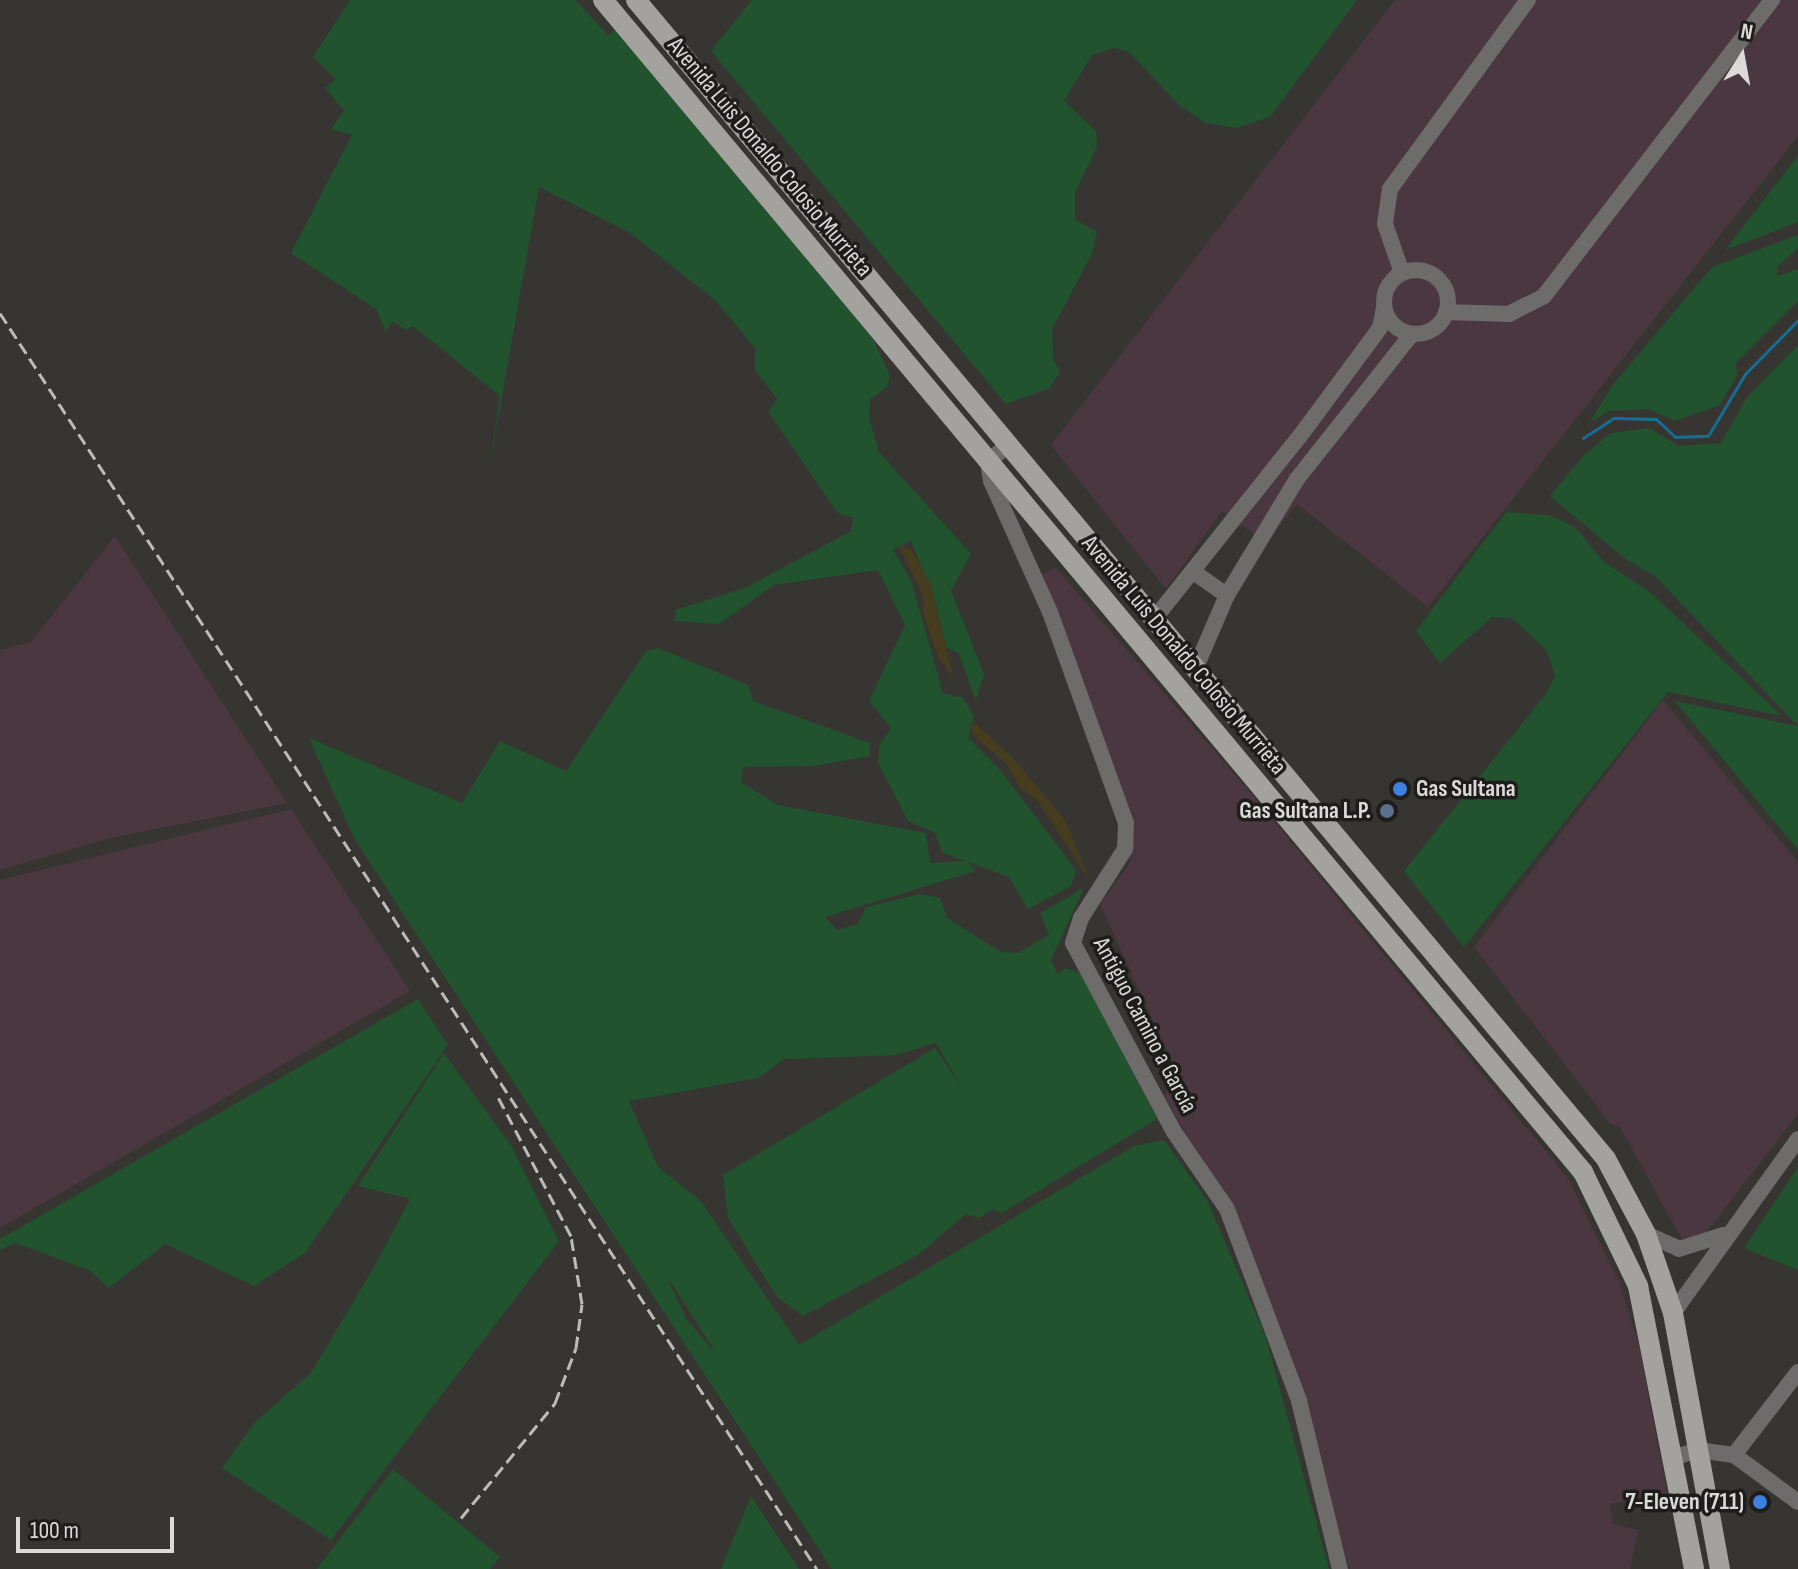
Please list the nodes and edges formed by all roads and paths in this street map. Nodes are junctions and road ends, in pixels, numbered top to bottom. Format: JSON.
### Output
{"nodes":[{"id":1,"x":603,"y":0,"type":"edge"},
{"id":2,"x":636,"y":0,"type":"edge"},
{"id":3,"x":1528,"y":0,"type":"edge"},
{"id":4,"x":1772,"y":0,"type":"edge"},
{"id":5,"x":1402,"y":273,"type":"junction"},
{"id":6,"x":1384,"y":308,"type":"junction"},
{"id":7,"x":1446,"y":312,"type":"junction"},
{"id":8,"x":1412,"y":334,"type":"junction"},
{"id":9,"x":1008,"y":445,"type":"junction"},
{"id":10,"x":988,"y":462,"type":"junction"},
{"id":11,"x":1195,"y":573,"type":"junction"},
{"id":12,"x":1227,"y":595,"type":"junction"},
{"id":13,"x":1155,"y":618,"type":"junction"},
{"id":14,"x":1196,"y":667,"type":"junction"},
{"id":15,"x":1528,"y":1063,"type":"junction"},
{"id":16,"x":1508,"y":1079,"type":"junction"},
{"id":17,"x":1798,"y":1139,"type":"edge"},
{"id":18,"x":1646,"y":1234,"type":"junction"},
{"id":19,"x":1725,"y":1234,"type":"junction"},
{"id":20,"x":1673,"y":1313,"type":"junction"},
{"id":21,"x":1798,"y":1372,"type":"edge"},
{"id":22,"x":1698,"y":1450,"type":"junction"},
{"id":23,"x":1734,"y":1455,"type":"junction"},
{"id":24,"x":1672,"y":1458,"type":"junction"},
{"id":25,"x":1796,"y":1496,"type":"edge"},
{"id":26,"x":1340,"y":1569,"type":"edge"},
{"id":27,"x":1694,"y":1569,"type":"edge"},
{"id":28,"x":1720,"y":1569,"type":"edge"}],
"edges":[{"from":1,"to":10,"type":"main road","name":"Avenida Luis Donaldo Colosio Murrieta"},
{"from":2,"to":9,"type":"main road","name":"Avenida Luis Donaldo Colosio Murrieta"},
{"from":3,"to":5,"type":"street"},
{"from":4,"to":7,"type":"street"},
{"from":5,"to":6,"type":"street"},
{"from":5,"to":7,"type":"street"},
{"from":6,"to":8,"type":"street"},
{"from":6,"to":11,"type":"street"},
{"from":7,"to":8,"type":"street"},
{"from":8,"to":12,"type":"street"},
{"from":9,"to":10,"type":"street"},
{"from":9,"to":13,"type":"main road","name":"Avenida Luis Donaldo Colosio Murrieta"},
{"from":10,"to":16,"type":"main road","name":"Avenida Luis Donaldo Colosio Murrieta"},
{"from":10,"to":26,"type":"street","name":"Antiguo Camino a García"},
{"from":11,"to":12,"type":"street"},
{"from":11,"to":13,"type":"street"},
{"from":12,"to":14,"type":"street"},
{"from":13,"to":14,"type":"main road","name":"Avenida Luis Donaldo Colosio Murrieta"},
{"from":14,"to":15,"type":"main road","name":"Avenida Luis Donaldo Colosio Murrieta"},
{"from":15,"to":16,"type":"main road"},
{"from":15,"to":18,"type":"main road","name":"Avenida Luis Donaldo Colosio Murrieta"},
{"from":16,"to":24,"type":"main road","name":"Avenida Luis Donaldo Colosio Murrieta"},
{"from":17,"to":19,"type":"street"},
{"from":18,"to":19,"type":"street"},
{"from":18,"to":20,"type":"main road","name":"Avenida Luis Donaldo Colosio Murrieta"},
{"from":19,"to":20,"type":"street"},
{"from":20,"to":22,"type":"main road","name":"Avenida Luis Donaldo Colosio Murrieta"},
{"from":21,"to":23,"type":"street"},
{"from":22,"to":23,"type":"street"},
{"from":22,"to":24,"type":"street"},
{"from":22,"to":28,"type":"main road","name":"Avenida Luis Donaldo Colosio Murrieta"},
{"from":23,"to":25,"type":"street"},
{"from":24,"to":27,"type":"main road","name":"Avenida Luis Donaldo Colosio Murrieta"}]}
